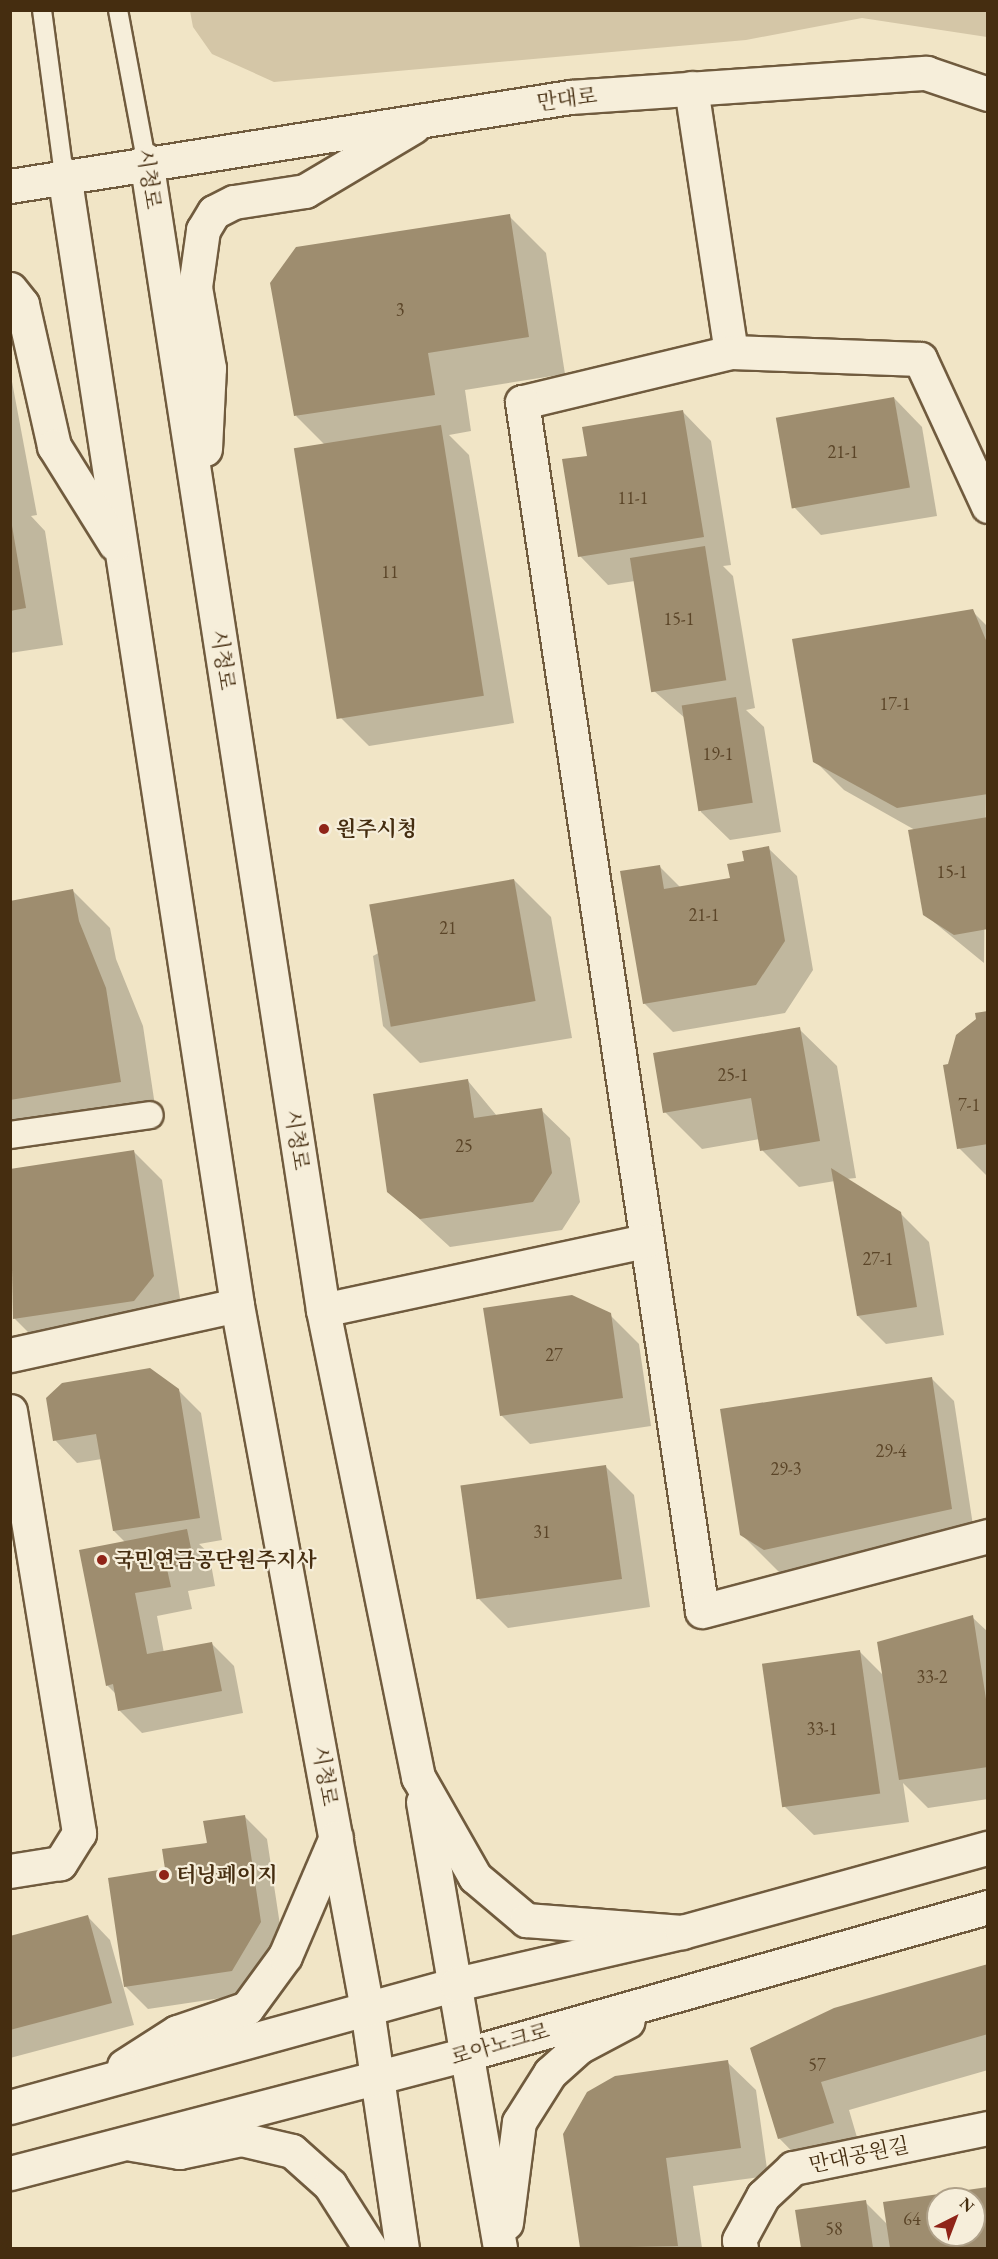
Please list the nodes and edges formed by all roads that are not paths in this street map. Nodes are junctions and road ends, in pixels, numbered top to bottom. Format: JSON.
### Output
{"nodes":[{"id":1,"x":42,"y":10,"type":"edge"},
{"id":2,"x":118,"y":10,"type":"edge"},
{"id":3,"x":691,"y":88,"type":"junction"},
{"id":4,"x":987,"y":94,"type":"edge"},
{"id":5,"x":427,"y":118,"type":"junction"},
{"id":6,"x":146,"y":160,"type":"junction"},
{"id":7,"x":64,"y":174,"type":"junction"},
{"id":8,"x":10,"y":186,"type":"edge"},
{"id":9,"x":10,"y":289,"type":"edge"},
{"id":10,"x":731,"y":352,"type":"junction"},
{"id":11,"x":987,"y":506,"type":"edge"},
{"id":12,"x":202,"y":521,"type":"junction"},
{"id":13,"x":122,"y":556,"type":"junction"},
{"id":14,"x":150,"y":1115,"type":"dead end"},
{"id":15,"x":10,"y":1136,"type":"edge"},
{"id":16,"x":646,"y":1241,"type":"junction"},
{"id":17,"x":237,"y":1305,"type":"junction"},
{"id":18,"x":323,"y":1310,"type":"junction"},
{"id":19,"x":10,"y":1355,"type":"edge"},
{"id":20,"x":10,"y":1411,"type":"edge"},
{"id":21,"x":987,"y":1536,"type":"edge"},
{"id":22,"x":418,"y":1777,"type":"junction"},
{"id":23,"x":336,"y":1837,"type":"junction"},
{"id":24,"x":987,"y":1848,"type":"edge"},
{"id":25,"x":10,"y":1871,"type":"edge"},
{"id":26,"x":987,"y":1907,"type":"edge"},
{"id":27,"x":682,"y":1932,"type":"junction"},
{"id":28,"x":456,"y":1984,"type":"junction"},
{"id":29,"x":691,"y":1988,"type":"junction"},
{"id":30,"x":368,"y":2009,"type":"junction"},
{"id":31,"x":467,"y":2054,"type":"junction"},
{"id":32,"x":378,"y":2076,"type":"junction"},
{"id":33,"x":98,"y":2083,"type":"junction"},
{"id":34,"x":10,"y":2107,"type":"edge"},
{"id":35,"x":987,"y":2128,"type":"edge"},
{"id":36,"x":121,"y":2142,"type":"junction"},
{"id":37,"x":10,"y":2173,"type":"edge"},
{"id":38,"x":370,"y":2248,"type":"edge"},
{"id":39,"x":402,"y":2248,"type":"edge"},
{"id":40,"x":501,"y":2248,"type":"edge"},
{"id":41,"x":741,"y":2248,"type":"edge"}],
"edges":[{"from":1,"to":7,"type":"lane","name":"시청로"},
{"from":2,"to":6,"type":"lane","name":"시청로"},
{"from":3,"to":4,"type":"street","name":"만대로"},
{"from":3,"to":5,"type":"street","name":"만대로"},
{"from":3,"to":10,"type":"street"},
{"from":5,"to":6,"type":"street","name":"만대로"},
{"from":5,"to":12,"type":"street"},
{"from":6,"to":7,"type":"street","name":"만대로"},
{"from":6,"to":12,"type":"street","name":"시청로"},
{"from":7,"to":8,"type":"street"},
{"from":7,"to":13,"type":"street","name":"시청로"},
{"from":9,"to":13,"type":"street"},
{"from":10,"to":11,"type":"street"},
{"from":10,"to":16,"type":"street"},
{"from":12,"to":18,"type":"street","name":"시청로"},
{"from":13,"to":17,"type":"street","name":"시청로"},
{"from":14,"to":15,"type":"street"},
{"from":16,"to":18,"type":"street"},
{"from":16,"to":21,"type":"street"},
{"from":17,"to":19,"type":"street"},
{"from":17,"to":23,"type":"street","name":"시청로"},
{"from":18,"to":22,"type":"street","name":"시청로"},
{"from":20,"to":25,"type":"street"},
{"from":22,"to":27,"type":"street"},
{"from":22,"to":28,"type":"street"},
{"from":23,"to":30,"type":"street","name":"시청로"},
{"from":23,"to":33,"type":"street"},
{"from":24,"to":27,"type":"street"},
{"from":26,"to":29,"type":"street","name":"로아노크로"},
{"from":27,"to":28,"type":"street"},
{"from":28,"to":30,"type":"street"},
{"from":28,"to":31,"type":"street"},
{"from":29,"to":31,"type":"street","name":"로아노크로"},
{"from":29,"to":40,"type":"street"},
{"from":30,"to":32,"type":"street","name":"시청로"},
{"from":30,"to":33,"type":"street"},
{"from":31,"to":32,"type":"street","name":"로아노크로"},
{"from":31,"to":40,"type":"street"},
{"from":32,"to":36,"type":"street","name":"로아노크로"},
{"from":32,"to":39,"type":"street","name":"시청로"},
{"from":33,"to":34,"type":"street"},
{"from":35,"to":41,"type":"street","name":"만대공원길"},
{"from":36,"to":37,"type":"street","name":"로아노크로"},
{"from":36,"to":38,"type":"street"}]}
